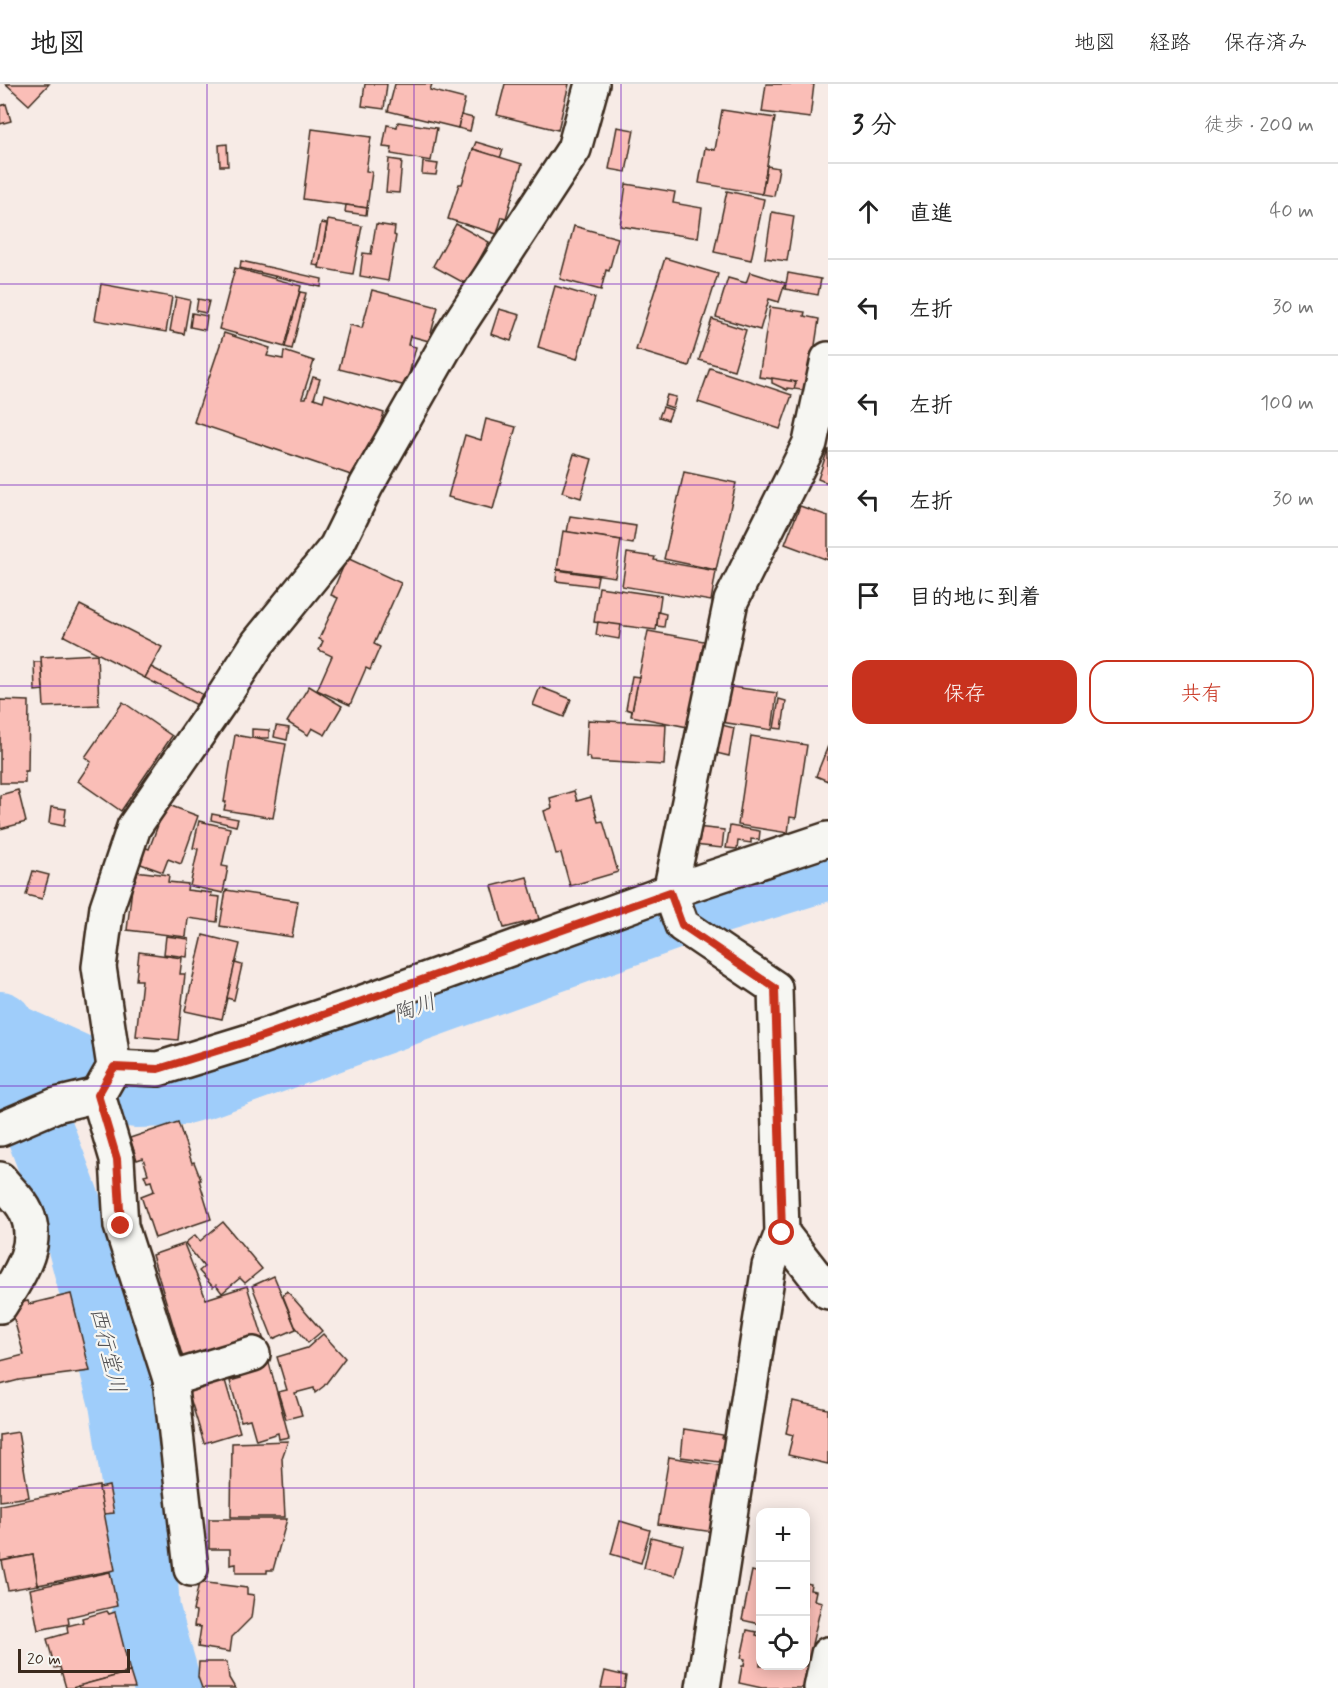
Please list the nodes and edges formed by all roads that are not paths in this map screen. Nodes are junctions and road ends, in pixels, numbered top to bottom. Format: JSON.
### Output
{"nodes":[{"id":1,"x":592,"y":84,"type":"edge"},
{"id":2,"x":828,"y":359,"type":"edge"},
{"id":3,"x":828,"y":839,"type":"edge"},
{"id":4,"x":675,"y":907,"type":"junction"},
{"id":5,"x":114,"y":1067,"type":"junction"},
{"id":6,"x":98,"y":1095,"type":"junction"},
{"id":7,"x":0,"y":1128,"type":"edge"},
{"id":8,"x":1,"y":1184,"type":"edge"},
{"id":9,"x":782,"y":1233,"type":"junction"},
{"id":10,"x":828,"y":1292,"type":"edge"},
{"id":11,"x":0,"y":1306,"type":"edge"},
{"id":12,"x":254,"y":1354,"type":"dead end"},
{"id":13,"x":170,"y":1379,"type":"junction"},
{"id":14,"x":191,"y":1569,"type":"dead end"},
{"id":15,"x":828,"y":1654,"type":"edge"},
{"id":16,"x":703,"y":1688,"type":"edge"},
{"id":17,"x":821,"y":1688,"type":"edge"}],
"edges":[{"from":1,"to":5,"type":"street"},
{"from":2,"to":4,"type":"street"},
{"from":3,"to":4,"type":"street"},
{"from":4,"to":5,"type":"street"},
{"from":4,"to":9,"type":"street"},
{"from":5,"to":6,"type":"street"},
{"from":6,"to":7,"type":"street"},
{"from":6,"to":13,"type":"street"},
{"from":8,"to":11,"type":"street"},
{"from":9,"to":10,"type":"street"},
{"from":9,"to":16,"type":"street"},
{"from":12,"to":13,"type":"street"},
{"from":13,"to":14,"type":"street"},
{"from":15,"to":17,"type":"street"}]}
